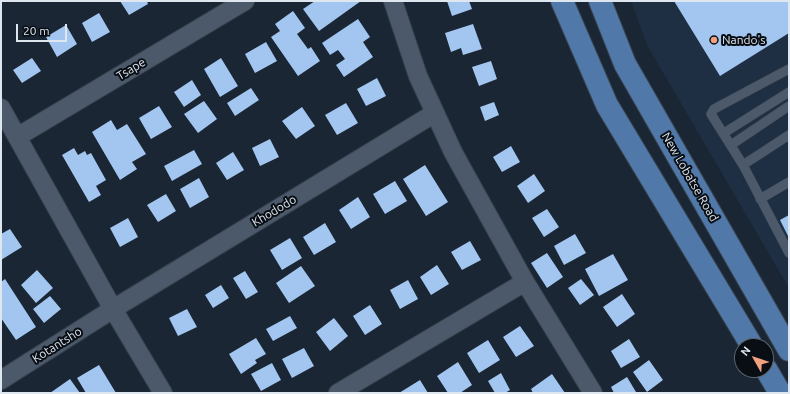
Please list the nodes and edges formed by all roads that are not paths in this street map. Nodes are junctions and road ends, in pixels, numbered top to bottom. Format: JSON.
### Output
{"nodes":[{"id":1,"x":245,"y":1,"type":"edge"},
{"id":2,"x":392,"y":1,"type":"edge"},
{"id":3,"x":562,"y":1,"type":"edge"},
{"id":4,"x":600,"y":1,"type":"edge"},
{"id":5,"x":789,"y":69,"type":"edge"},
{"id":6,"x":789,"y":92,"type":"edge"},
{"id":7,"x":789,"y":106,"type":"edge"},
{"id":8,"x":1,"y":108,"type":"edge"},
{"id":9,"x":435,"y":113,"type":"junction"},
{"id":10,"x":724,"y":133,"type":"junction"},
{"id":11,"x":789,"y":135,"type":"edge"},
{"id":12,"x":17,"y":136,"type":"junction"},
{"id":13,"x":731,"y":145,"type":"junction"},
{"id":14,"x":743,"y":165,"type":"junction"},
{"id":15,"x":789,"y":182,"type":"edge"},
{"id":16,"x":760,"y":199,"type":"junction"},
{"id":17,"x":789,"y":253,"type":"edge"},
{"id":18,"x":525,"y":282,"type":"junction"},
{"id":19,"x":113,"y":309,"type":"junction"},
{"id":20,"x":747,"y":338,"type":"edge"},
{"id":21,"x":789,"y":350,"type":"edge"},
{"id":22,"x":771,"y":378,"type":"edge"},
{"id":23,"x":1,"y":380,"type":"edge"},
{"id":24,"x":163,"y":393,"type":"edge"},
{"id":25,"x":338,"y":393,"type":"edge"},
{"id":26,"x":593,"y":393,"type":"edge"},
{"id":27,"x":780,"y":393,"type":"edge"}],
"edges":[{"from":1,"to":12,"type":"street","name":"Tsape"},
{"from":2,"to":9,"type":"street"},
{"from":3,"to":20,"type":"main road"},
{"from":4,"to":21,"type":"main road","name":"New Lobatse Road"},
{"from":5,"to":10,"type":"lane"},
{"from":6,"to":10,"type":"lane"},
{"from":7,"to":13,"type":"lane"},
{"from":8,"to":12,"type":"street"},
{"from":9,"to":18,"type":"street"},
{"from":9,"to":19,"type":"street","name":"Khododo"},
{"from":10,"to":13,"type":"lane"},
{"from":11,"to":14,"type":"lane"},
{"from":12,"to":19,"type":"street"},
{"from":13,"to":14,"type":"lane"},
{"from":14,"to":16,"type":"lane"},
{"from":15,"to":16,"type":"lane"},
{"from":16,"to":17,"type":"lane"},
{"from":18,"to":25,"type":"street"},
{"from":18,"to":26,"type":"street"},
{"from":19,"to":23,"type":"street","name":"Kotantsho"},
{"from":19,"to":24,"type":"street"},
{"from":22,"to":27,"type":"main road"}]}
